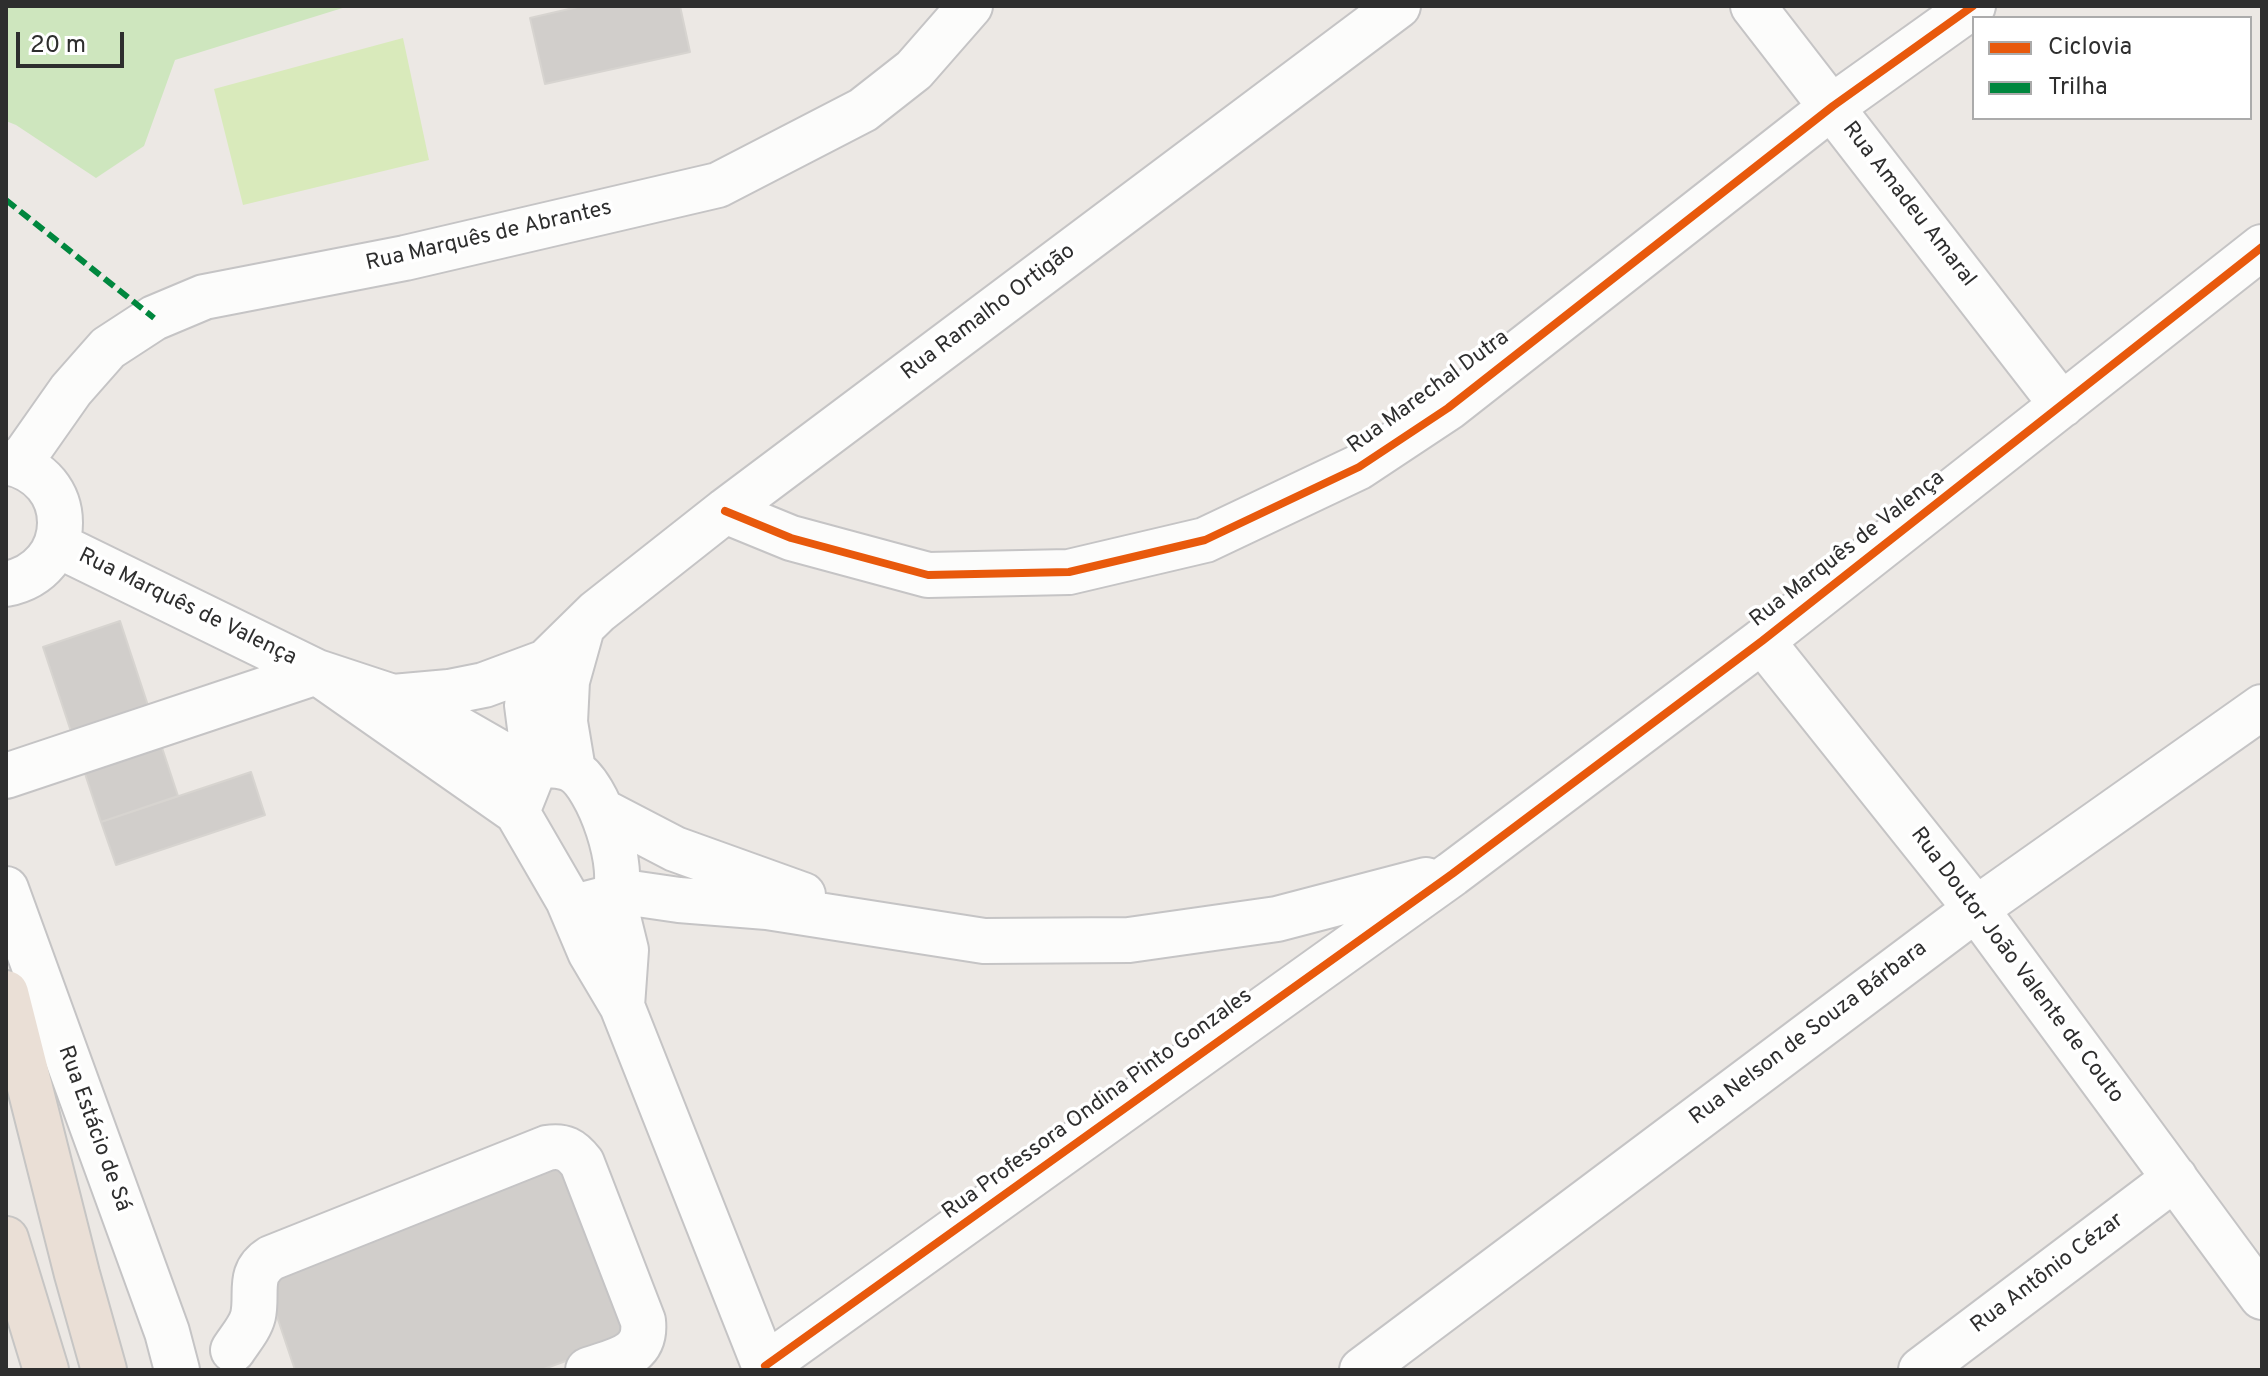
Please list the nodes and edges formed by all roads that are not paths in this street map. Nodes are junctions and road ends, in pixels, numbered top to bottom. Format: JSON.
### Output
{"nodes":[{"id":1,"x":970,"y":6,"type":"edge"},
{"id":2,"x":1398,"y":6,"type":"edge"},
{"id":3,"x":1753,"y":6,"type":"edge"},
{"id":4,"x":1973,"y":6,"type":"edge"},
{"id":5,"x":1833,"y":106,"type":"junction"},
{"id":6,"x":2262,"y":247,"type":"edge"},
{"id":7,"x":2062,"y":405,"type":"junction"},
{"id":8,"x":13,"y":463,"type":"edge"},
{"id":9,"x":725,"y":511,"type":"junction"},
{"id":10,"x":57,"y":545,"type":"junction"},
{"id":11,"x":10,"y":587,"type":"edge"},
{"id":12,"x":583,"y":625,"type":"junction"},
{"id":13,"x":1762,"y":641,"type":"junction"},
{"id":14,"x":546,"y":662,"type":"junction"},
{"id":15,"x":317,"y":672,"type":"junction"},
{"id":16,"x":393,"y":697,"type":"junction"},
{"id":17,"x":2262,"y":707,"type":"edge"},
{"id":18,"x":546,"y":769,"type":"junction"},
{"id":19,"x":6,"y":776,"type":"edge"},
{"id":20,"x":602,"y":811,"type":"junction"},
{"id":21,"x":517,"y":812,"type":"junction"},
{"id":22,"x":1452,"y":874,"type":"junction"},
{"id":23,"x":6,"y":889,"type":"edge"},
{"id":24,"x":615,"y":894,"type":"junction"},
{"id":25,"x":568,"y":900,"type":"junction"},
{"id":26,"x":1976,"y":909,"type":"junction"},
{"id":27,"x":885,"y":925,"type":"junction"},
{"id":28,"x":6,"y":993,"type":"edge"},
{"id":29,"x":622,"y":1006,"type":"junction"},
{"id":30,"x":2175,"y":1178,"type":"junction"},
{"id":31,"x":6,"y":1239,"type":"edge"},
{"id":32,"x":2262,"y":1297,"type":"edge"},
{"id":33,"x":172,"y":1351,"type":"edge"},
{"id":34,"x":242,"y":1360,"type":"edge"},
{"id":35,"x":766,"y":1368,"type":"edge"},
{"id":36,"x":46,"y":1370,"type":"edge"},
{"id":37,"x":104,"y":1370,"type":"edge"},
{"id":38,"x":588,"y":1370,"type":"edge"},
{"id":39,"x":1362,"y":1370,"type":"edge"},
{"id":40,"x":1921,"y":1370,"type":"edge"}],
"edges":[{"from":1,"to":8,"type":"street","name":"Rua Marquês de Abrantes"},
{"from":2,"to":9,"type":"street","name":"Rua Ramalho Ortigão"},
{"from":3,"to":5,"type":"street","name":"Rua Amadeu Amaral"},
{"from":4,"to":5,"type":"street","name":"Rua Marechal Dutra"},
{"from":5,"to":7,"type":"street","name":"Rua Amadeu Amaral"},
{"from":5,"to":9,"type":"street","name":"Rua Marechal Dutra"},
{"from":6,"to":7,"type":"street","name":"Rua Marquês de Valença"},
{"from":7,"to":13,"type":"street","name":"Rua Marquês de Valença"},
{"from":8,"to":10,"type":"street"},
{"from":9,"to":12,"type":"street","name":"Rua Ramalho Ortigão"},
{"from":10,"to":11,"type":"street"},
{"from":10,"to":15,"type":"street","name":"Rua Marquês de Valença"},
{"from":12,"to":14,"type":"street","name":"Rua Ramalho Ortigão"},
{"from":12,"to":18,"type":"street","name":"Rua Ramalho Ortigão"},
{"from":13,"to":22,"type":"street","name":"Rua Marquês de Valença"},
{"from":13,"to":26,"type":"street","name":"Rua Doutor João Valente de Couto"},
{"from":14,"to":16,"type":"street"},
{"from":14,"to":18,"type":"street","name":"Rua Ramalho Ortigão"},
{"from":15,"to":16,"type":"street","name":"Rua Marquês de Valença"},
{"from":15,"to":19,"type":"street"},
{"from":15,"to":21,"type":"street","name":"Rua Marquês de Valença"},
{"from":16,"to":18,"type":"street","name":"Rua Marquês de Valença"},
{"from":17,"to":26,"type":"street","name":"Rua Nelson de Souza Bárbara"},
{"from":18,"to":20,"type":"street","name":"Rua Marquês de Valença"},
{"from":18,"to":21,"type":"street","name":"Rua Ramalho Ortigão"},
{"from":20,"to":24,"type":"street","name":"Rua Marquês de Valença"},
{"from":20,"to":27,"type":"street","name":"Rua Marquês de Valença"},
{"from":21,"to":25,"type":"street","name":"Rua Marquês de Valença"},
{"from":22,"to":27,"type":"street","name":"Rua Marquês de Valença"},
{"from":22,"to":35,"type":"street","name":"Rua Professora Ondina Pinto Gonzales"},
{"from":23,"to":33,"type":"street","name":"Rua Estácio de Sá"},
{"from":24,"to":25,"type":"street","name":"Rua Marquês de Valença"},
{"from":24,"to":27,"type":"street","name":"Rua Marquês de Valença"},
{"from":24,"to":29,"type":"street"},
{"from":25,"to":29,"type":"street"},
{"from":26,"to":30,"type":"street","name":"Rua Doutor João Valente de Couto"},
{"from":26,"to":39,"type":"street","name":"Rua Nelson de Souza Bárbara"},
{"from":28,"to":37,"type":"highway"},
{"from":29,"to":35,"type":"street"},
{"from":30,"to":32,"type":"street","name":"Rua Doutor João Valente de Couto"},
{"from":30,"to":40,"type":"street","name":"Rua Antônio Cézar"},
{"from":31,"to":36,"type":"highway"},
{"from":33,"to":34,"type":"street"},
{"from":34,"to":38,"type":"street"}]}
